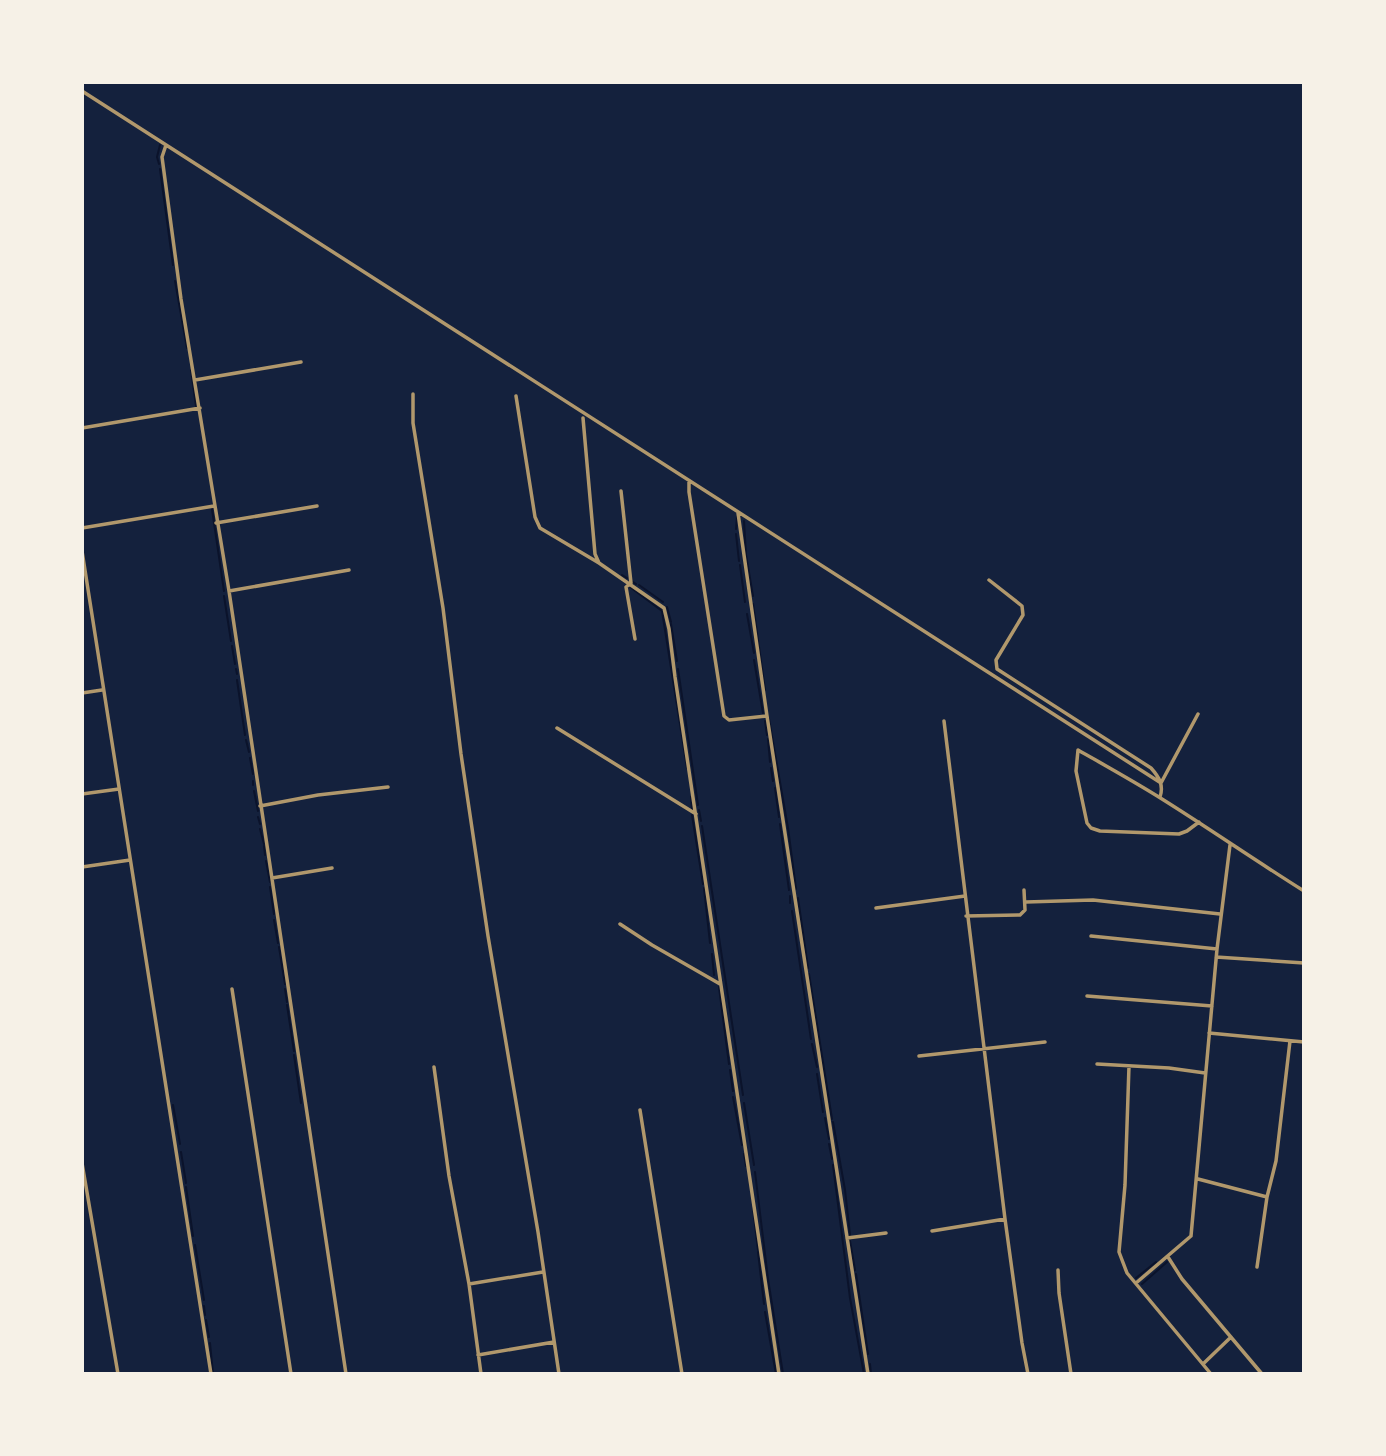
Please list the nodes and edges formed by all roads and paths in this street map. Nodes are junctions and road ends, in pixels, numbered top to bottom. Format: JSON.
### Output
{"nodes":[{"id":1,"x":82,"y":91,"type":"edge"},
{"id":2,"x":166,"y":145,"type":"junction"},
{"id":3,"x":301,"y":362,"type":"dead end"},
{"id":4,"x":195,"y":380,"type":"junction"},
{"id":5,"x":413,"y":394,"type":"dead end"},
{"id":6,"x":516,"y":396,"type":"dead end"},
{"id":7,"x":200,"y":408,"type":"junction"},
{"id":8,"x":583,"y":418,"type":"dead end"},
{"id":9,"x":82,"y":428,"type":"edge"},
{"id":10,"x":689,"y":481,"type":"junction"},
{"id":11,"x":621,"y":491,"type":"dead end"},
{"id":12,"x":214,"y":506,"type":"junction"},
{"id":13,"x":317,"y":506,"type":"dead end"},
{"id":14,"x":738,"y":513,"type":"junction"},
{"id":15,"x":216,"y":523,"type":"junction"},
{"id":16,"x":82,"y":528,"type":"edge"},
{"id":17,"x":82,"y":551,"type":"edge"},
{"id":18,"x":599,"y":563,"type":"junction"},
{"id":19,"x":349,"y":570,"type":"dead end"},
{"id":20,"x":989,"y":580,"type":"dead end"},
{"id":21,"x":631,"y":583,"type":"junction"},
{"id":22,"x":229,"y":591,"type":"junction"},
{"id":23,"x":89,"y":595,"type":"junction"},
{"id":24,"x":82,"y":596,"type":"edge"},
{"id":25,"x":635,"y":639,"type":"dead end"},
{"id":26,"x":102,"y":690,"type":"junction"},
{"id":27,"x":82,"y":693,"type":"edge"},
{"id":28,"x":1198,"y":715,"type":"dead end"},
{"id":29,"x":766,"y":716,"type":"junction"},
{"id":30,"x":944,"y":721,"type":"dead end"},
{"id":31,"x":557,"y":728,"type":"dead end"},
{"id":32,"x":1161,"y":783,"type":"junction"},
{"id":33,"x":388,"y":787,"type":"dead end"},
{"id":34,"x":119,"y":789,"type":"junction"},
{"id":35,"x":82,"y":794,"type":"edge"},
{"id":36,"x":1160,"y":797,"type":"junction"},
{"id":37,"x":260,"y":806,"type":"junction"},
{"id":38,"x":696,"y":814,"type":"junction"},
{"id":39,"x":1199,"y":822,"type":"junction"},
{"id":40,"x":1230,"y":845,"type":"junction"},
{"id":41,"x":130,"y":860,"type":"junction"},
{"id":42,"x":82,"y":867,"type":"edge"},
{"id":43,"x":332,"y":868,"type":"dead end"},
{"id":44,"x":272,"y":878,"type":"junction"},
{"id":45,"x":1024,"y":890,"type":"dead end"},
{"id":46,"x":1304,"y":891,"type":"edge"},
{"id":47,"x":965,"y":896,"type":"junction"},
{"id":48,"x":1026,"y":902,"type":"junction"},
{"id":49,"x":876,"y":908,"type":"dead end"},
{"id":50,"x":1220,"y":914,"type":"junction"},
{"id":51,"x":966,"y":916,"type":"junction"},
{"id":52,"x":621,"y":923,"type":"dead end"},
{"id":53,"x":1091,"y":936,"type":"dead end"},
{"id":54,"x":1217,"y":949,"type":"junction"},
{"id":55,"x":1216,"y":957,"type":"junction"},
{"id":56,"x":1304,"y":963,"type":"edge"},
{"id":57,"x":720,"y":984,"type":"junction"},
{"id":58,"x":232,"y":989,"type":"dead end"},
{"id":59,"x":1087,"y":996,"type":"dead end"},
{"id":60,"x":1212,"y":1006,"type":"junction"},
{"id":61,"x":1209,"y":1033,"type":"junction"},
{"id":62,"x":1290,"y":1041,"type":"junction"},
{"id":63,"x":1045,"y":1042,"type":"dead end"},
{"id":64,"x":1304,"y":1042,"type":"edge"},
{"id":65,"x":985,"y":1049,"type":"junction"},
{"id":66,"x":919,"y":1056,"type":"dead end"},
{"id":67,"x":1097,"y":1064,"type":"dead end"},
{"id":68,"x":1129,"y":1066,"type":"junction"},
{"id":69,"x":434,"y":1067,"type":"dead end"},
{"id":70,"x":1205,"y":1073,"type":"junction"},
{"id":71,"x":640,"y":1110,"type":"dead end"},
{"id":72,"x":82,"y":1163,"type":"edge"},
{"id":73,"x":1198,"y":1179,"type":"junction"},
{"id":74,"x":1267,"y":1197,"type":"junction"},
{"id":75,"x":1005,"y":1219,"type":"junction"},
{"id":76,"x":932,"y":1231,"type":"dead end"},
{"id":77,"x":886,"y":1233,"type":"dead end"},
{"id":78,"x":846,"y":1238,"type":"junction"},
{"id":79,"x":1168,"y":1257,"type":"junction"},
{"id":80,"x":1257,"y":1267,"type":"dead end"},
{"id":81,"x":1058,"y":1270,"type":"dead end"},
{"id":82,"x":543,"y":1272,"type":"junction"},
{"id":83,"x":1136,"y":1283,"type":"junction"},
{"id":84,"x":469,"y":1284,"type":"junction"},
{"id":85,"x":1231,"y":1337,"type":"junction"},
{"id":86,"x":554,"y":1342,"type":"junction"},
{"id":87,"x":478,"y":1355,"type":"junction"},
{"id":88,"x":1203,"y":1364,"type":"junction"},
{"id":89,"x":118,"y":1374,"type":"edge"},
{"id":90,"x":211,"y":1374,"type":"edge"},
{"id":91,"x":291,"y":1374,"type":"edge"},
{"id":92,"x":346,"y":1374,"type":"edge"},
{"id":93,"x":481,"y":1374,"type":"edge"},
{"id":94,"x":559,"y":1374,"type":"edge"},
{"id":95,"x":682,"y":1374,"type":"edge"},
{"id":96,"x":779,"y":1374,"type":"edge"},
{"id":97,"x":867,"y":1374,"type":"edge"},
{"id":98,"x":1028,"y":1374,"type":"edge"},
{"id":99,"x":1071,"y":1374,"type":"edge"},
{"id":100,"x":1211,"y":1374,"type":"edge"},
{"id":101,"x":1262,"y":1374,"type":"edge"}],
"edges":[{"from":1,"to":2,"type":"street"},
{"from":2,"to":4,"type":"street"},
{"from":2,"to":10,"type":"street"},
{"from":3,"to":4,"type":"street"},
{"from":4,"to":7,"type":"street"},
{"from":5,"to":82,"type":"street"},
{"from":6,"to":18,"type":"street"},
{"from":7,"to":9,"type":"street"},
{"from":7,"to":12,"type":"street"},
{"from":8,"to":18,"type":"street"},
{"from":10,"to":14,"type":"street"},
{"from":10,"to":29,"type":"street"},
{"from":11,"to":21,"type":"street"},
{"from":12,"to":15,"type":"street"},
{"from":12,"to":16,"type":"street"},
{"from":13,"to":15,"type":"street"},
{"from":14,"to":29,"type":"street"},
{"from":14,"to":32,"type":"street"},
{"from":15,"to":22,"type":"street"},
{"from":17,"to":23,"type":"street"},
{"from":18,"to":21,"type":"street"},
{"from":19,"to":22,"type":"street"},
{"from":20,"to":32,"type":"street"},
{"from":21,"to":25,"type":"street"},
{"from":21,"to":38,"type":"street"},
{"from":22,"to":37,"type":"street"},
{"from":23,"to":24,"type":"street"},
{"from":23,"to":26,"type":"street"},
{"from":26,"to":27,"type":"street"},
{"from":26,"to":34,"type":"street"},
{"from":28,"to":32,"type":"street"},
{"from":29,"to":78,"type":"street"},
{"from":30,"to":47,"type":"street"},
{"from":31,"to":38,"type":"street"},
{"from":32,"to":36,"type":"street"},
{"from":33,"to":37,"type":"street"},
{"from":34,"to":35,"type":"street"},
{"from":34,"to":41,"type":"street"},
{"from":36,"to":39,"type":"street"},
{"from":36,"to":39,"type":"street"},
{"from":37,"to":44,"type":"street"},
{"from":38,"to":57,"type":"street"},
{"from":39,"to":40,"type":"street"},
{"from":40,"to":46,"type":"street"},
{"from":40,"to":50,"type":"street"},
{"from":41,"to":42,"type":"street"},
{"from":41,"to":90,"type":"street"},
{"from":43,"to":44,"type":"street"},
{"from":44,"to":92,"type":"street"},
{"from":45,"to":48,"type":"street"},
{"from":47,"to":49,"type":"street"},
{"from":47,"to":51,"type":"street"},
{"from":48,"to":50,"type":"street"},
{"from":48,"to":51,"type":"street"},
{"from":50,"to":54,"type":"street"},
{"from":51,"to":65,"type":"street"},
{"from":52,"to":57,"type":"street"},
{"from":53,"to":54,"type":"street"},
{"from":54,"to":55,"type":"street"},
{"from":55,"to":56,"type":"street"},
{"from":55,"to":60,"type":"street"},
{"from":57,"to":96,"type":"street"},
{"from":58,"to":91,"type":"street"},
{"from":59,"to":60,"type":"street"},
{"from":60,"to":61,"type":"street"},
{"from":61,"to":62,"type":"street"},
{"from":61,"to":70,"type":"street"},
{"from":62,"to":64,"type":"street"},
{"from":62,"to":74,"type":"street"},
{"from":63,"to":65,"type":"street"},
{"from":65,"to":66,"type":"street"},
{"from":65,"to":75,"type":"street"},
{"from":67,"to":68,"type":"street"},
{"from":68,"to":70,"type":"street"},
{"from":68,"to":83,"type":"street"},
{"from":69,"to":84,"type":"street"},
{"from":70,"to":73,"type":"street"},
{"from":71,"to":95,"type":"street"},
{"from":72,"to":89,"type":"street"},
{"from":73,"to":74,"type":"street"},
{"from":73,"to":79,"type":"street"},
{"from":74,"to":80,"type":"street"},
{"from":75,"to":76,"type":"street"},
{"from":75,"to":98,"type":"street"},
{"from":77,"to":78,"type":"street"},
{"from":78,"to":97,"type":"street"},
{"from":79,"to":83,"type":"street"},
{"from":79,"to":85,"type":"street"},
{"from":81,"to":99,"type":"street"},
{"from":82,"to":84,"type":"street"},
{"from":82,"to":86,"type":"street"},
{"from":83,"to":88,"type":"street"},
{"from":84,"to":87,"type":"street"},
{"from":85,"to":88,"type":"street"},
{"from":85,"to":101,"type":"street"},
{"from":86,"to":87,"type":"street"},
{"from":86,"to":94,"type":"street"},
{"from":87,"to":93,"type":"street"},
{"from":88,"to":100,"type":"street"}]}
